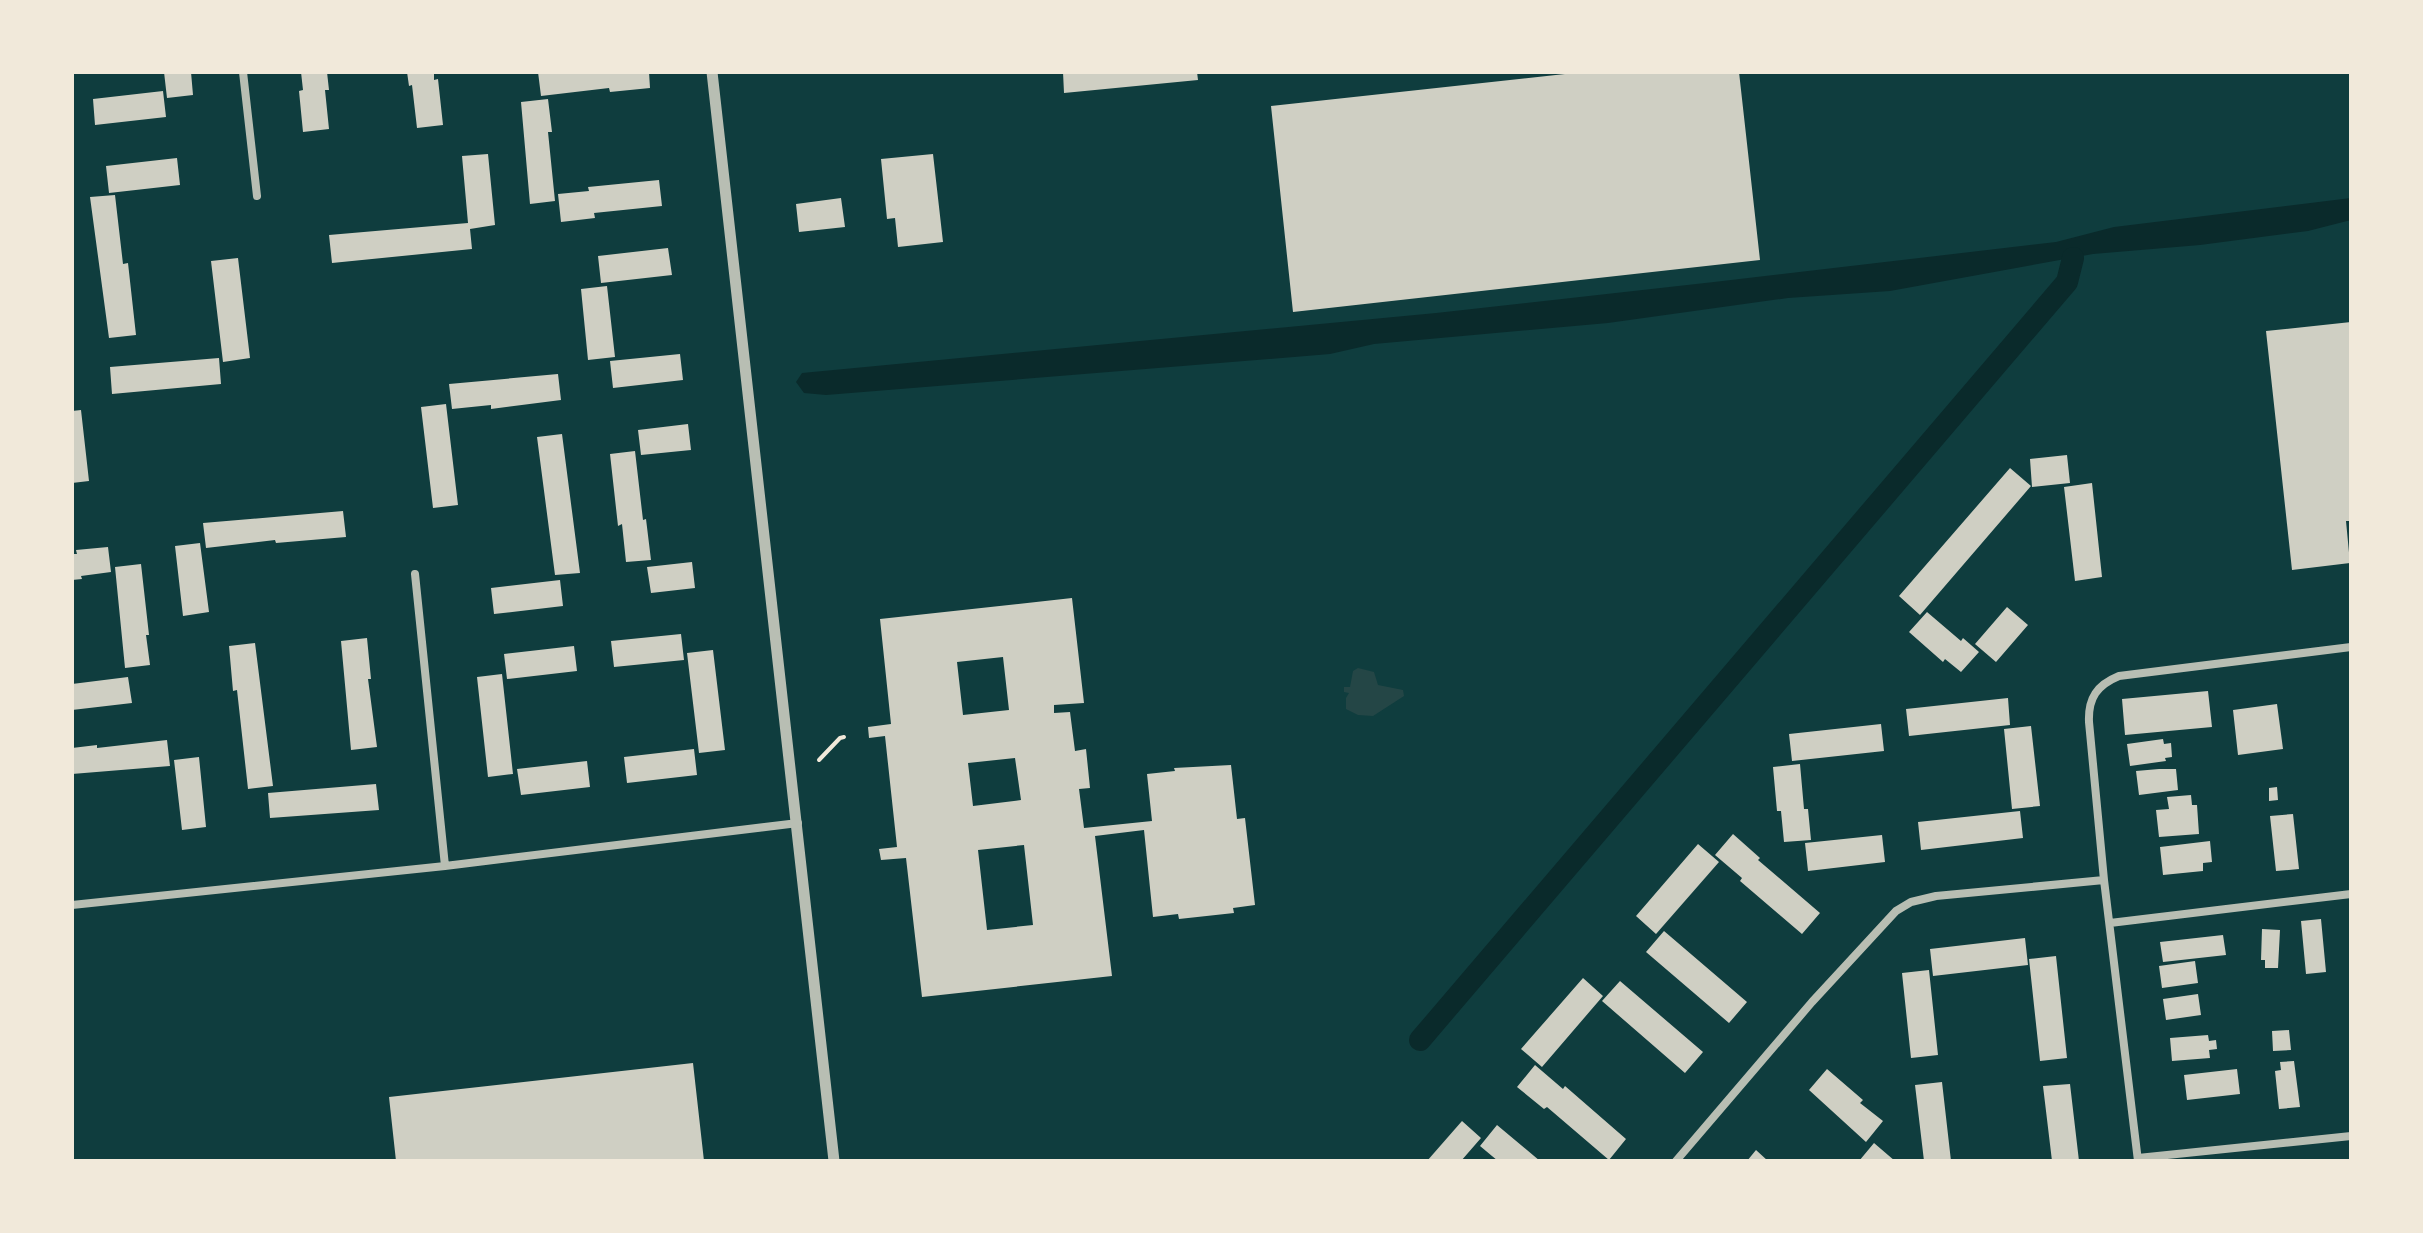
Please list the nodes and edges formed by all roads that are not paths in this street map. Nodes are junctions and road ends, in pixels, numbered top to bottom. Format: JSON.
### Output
{"nodes":[{"id":1,"x":243,"y":72,"type":"edge"},
{"id":2,"x":712,"y":72,"type":"edge"},
{"id":3,"x":257,"y":196,"type":"dead end"},
{"id":4,"x":415,"y":574,"type":"dead end"},
{"id":5,"x":2351,"y":647,"type":"edge"},
{"id":6,"x":798,"y":823,"type":"junction"},
{"id":7,"x":445,"y":866,"type":"junction"},
{"id":8,"x":2104,"y":880,"type":"junction"},
{"id":9,"x":2351,"y":894,"type":"edge"},
{"id":10,"x":72,"y":905,"type":"edge"},
{"id":11,"x":2110,"y":923,"type":"junction"},
{"id":12,"x":2351,"y":1136,"type":"edge"},
{"id":13,"x":2138,"y":1160,"type":"edge"},
{"id":14,"x":834,"y":1161,"type":"edge"},
{"id":15,"x":1676,"y":1161,"type":"edge"}],
"edges":[{"from":1,"to":3,"type":"street"},
{"from":2,"to":6,"type":"street"},
{"from":4,"to":7,"type":"street"},
{"from":5,"to":8,"type":"street"},
{"from":6,"to":7,"type":"street"},
{"from":6,"to":14,"type":"street"},
{"from":7,"to":10,"type":"street"},
{"from":8,"to":11,"type":"street"},
{"from":8,"to":15,"type":"street"},
{"from":9,"to":11,"type":"street"},
{"from":11,"to":13,"type":"street"},
{"from":12,"to":13,"type":"street"}]}
